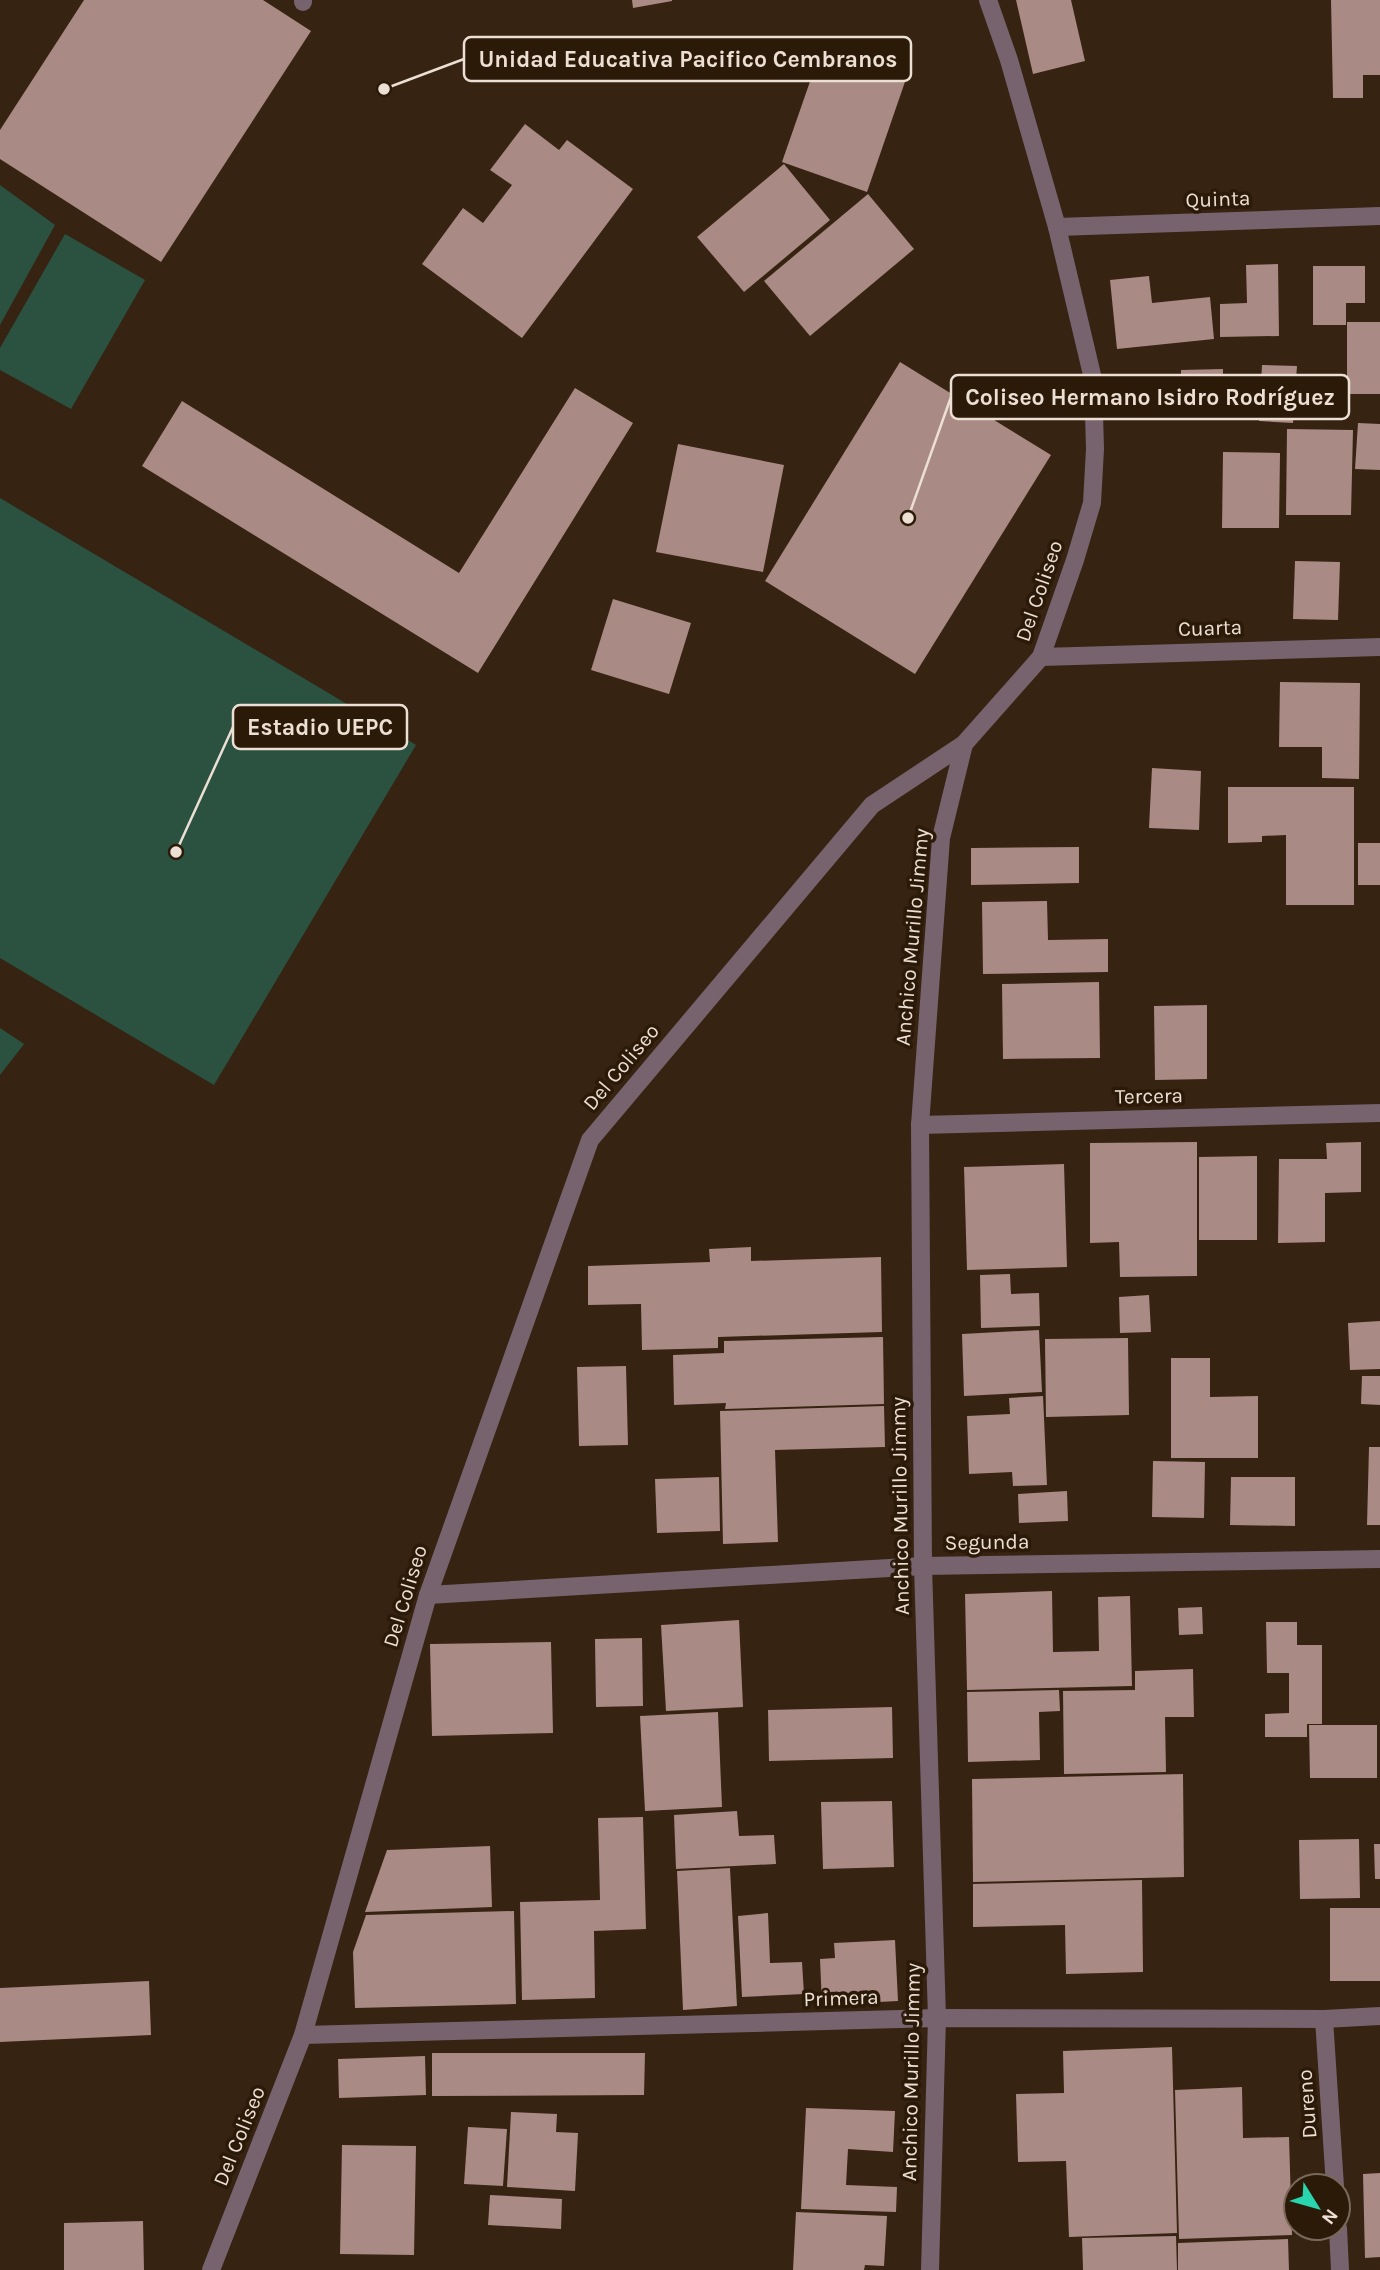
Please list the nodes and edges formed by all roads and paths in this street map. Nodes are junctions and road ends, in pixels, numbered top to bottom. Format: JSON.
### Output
{"nodes":[{"id":1,"x":988,"y":0,"type":"edge"},
{"id":2,"x":1380,"y":216,"type":"edge"},
{"id":3,"x":1058,"y":227,"type":"junction"},
{"id":4,"x":1380,"y":647,"type":"edge"},
{"id":5,"x":1041,"y":657,"type":"junction"},
{"id":6,"x":964,"y":744,"type":"junction"},
{"id":7,"x":1380,"y":1113,"type":"edge"},
{"id":8,"x":920,"y":1125,"type":"junction"},
{"id":9,"x":1380,"y":1559,"type":"edge"},
{"id":10,"x":923,"y":1566,"type":"junction"},
{"id":11,"x":428,"y":1595,"type":"junction"},
{"id":12,"x":1380,"y":2016,"type":"edge"},
{"id":13,"x":937,"y":2018,"type":"junction"},
{"id":14,"x":1324,"y":2019,"type":"junction"},
{"id":15,"x":303,"y":2035,"type":"junction"},
{"id":16,"x":1334,"y":2172,"type":"edge"},
{"id":17,"x":1339,"y":2242,"type":"edge"},
{"id":18,"x":211,"y":2270,"type":"edge"},
{"id":19,"x":930,"y":2270,"type":"edge"},
{"id":20,"x":1340,"y":2270,"type":"edge"}],
"edges":[{"from":1,"to":3,"type":"street","name":"Del Coliseo"},
{"from":2,"to":3,"type":"street","name":"Quinta"},
{"from":3,"to":5,"type":"street","name":"Del Coliseo"},
{"from":4,"to":5,"type":"street","name":"Cuarta"},
{"from":5,"to":6,"type":"street","name":"Del Coliseo"},
{"from":6,"to":8,"type":"street","name":"Anchico Murillo Jimmy"},
{"from":6,"to":11,"type":"street","name":"Del Coliseo"},
{"from":7,"to":8,"type":"street","name":"Tercera"},
{"from":8,"to":10,"type":"street","name":"Anchico Murillo Jimmy"},
{"from":9,"to":10,"type":"street","name":"Segunda"},
{"from":10,"to":11,"type":"street","name":"Segunda"},
{"from":10,"to":13,"type":"street","name":"Anchico Murillo Jimmy"},
{"from":11,"to":15,"type":"street","name":"Del Coliseo"},
{"from":12,"to":14,"type":"street","name":"Primera"},
{"from":13,"to":14,"type":"street","name":"Primera"},
{"from":13,"to":15,"type":"street","name":"Primera"},
{"from":13,"to":19,"type":"street","name":"Anchico Murillo Jimmy"},
{"from":14,"to":16,"type":"street","name":"Dureno"},
{"from":15,"to":18,"type":"street","name":"Del Coliseo"},
{"from":17,"to":20,"type":"street"}]}
